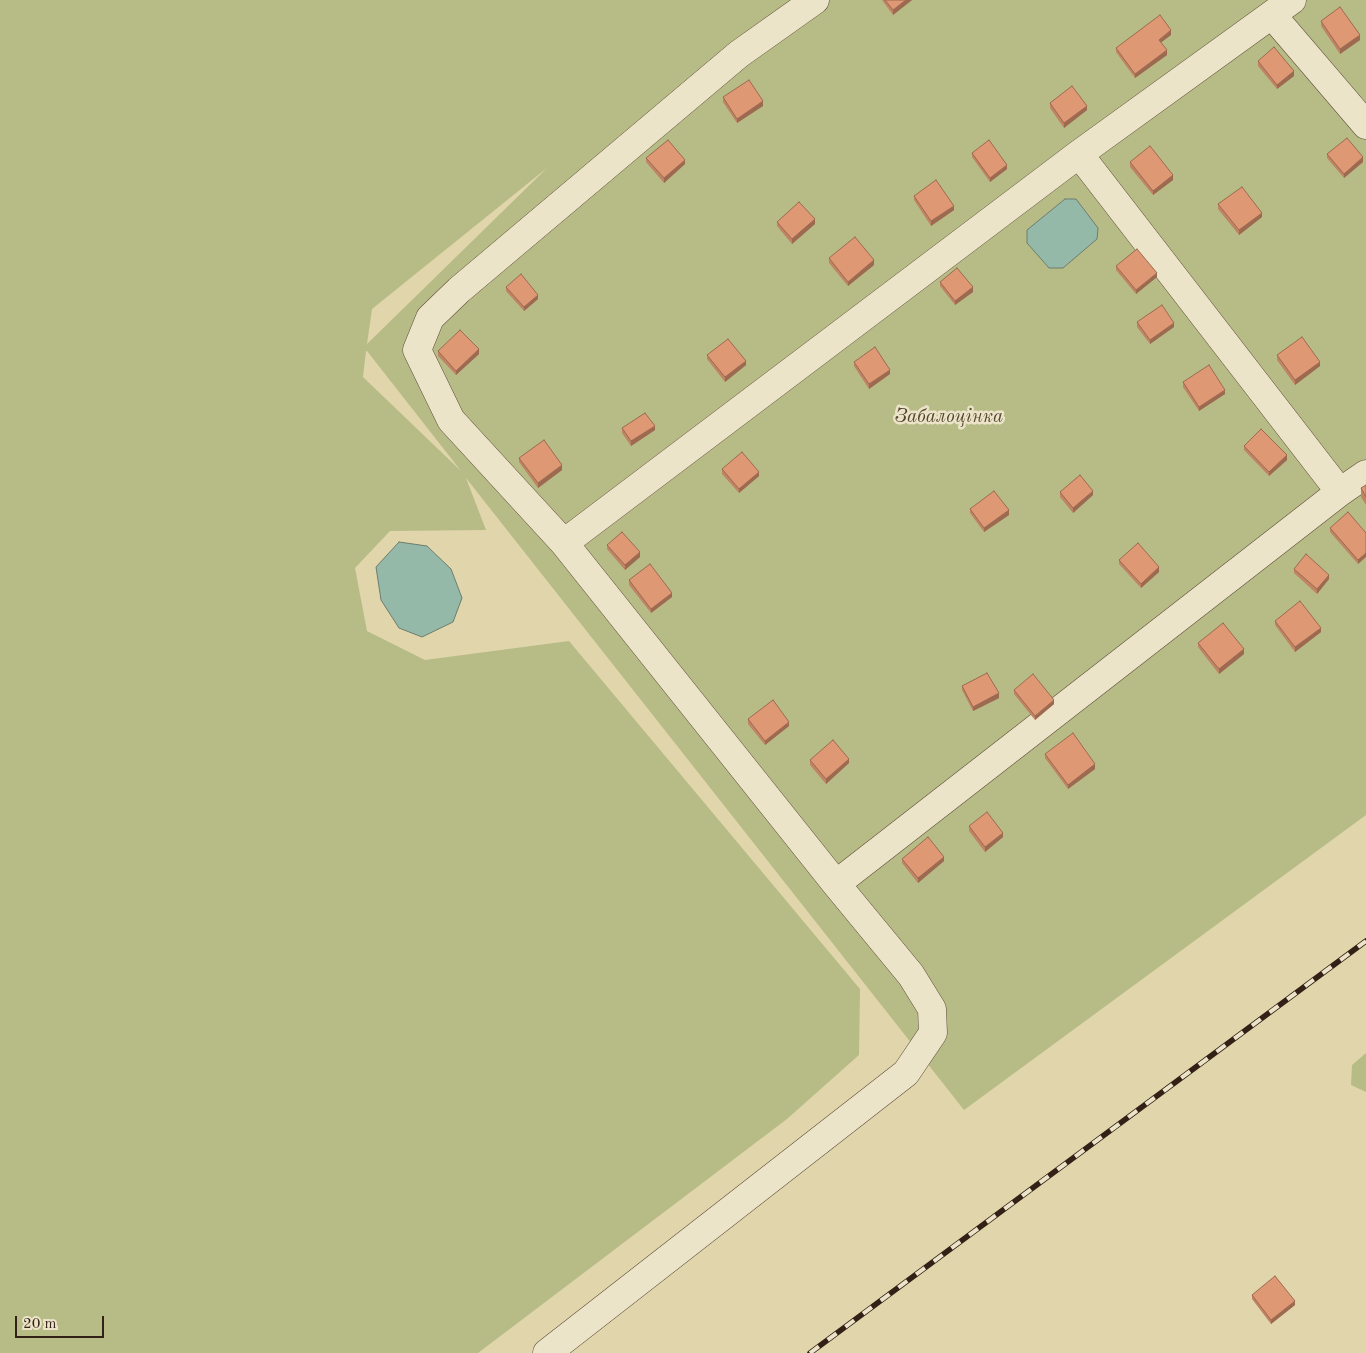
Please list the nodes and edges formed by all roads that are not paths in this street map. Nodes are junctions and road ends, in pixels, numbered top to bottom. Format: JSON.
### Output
{"nodes":[{"id":1,"x":815,"y":0,"type":"edge"},
{"id":2,"x":1282,"y":7,"type":"edge"},
{"id":3,"x":1366,"y":125,"type":"edge"},
{"id":4,"x":1079,"y":154,"type":"junction"},
{"id":5,"x":1366,"y":474,"type":"edge"},
{"id":6,"x":1340,"y":492,"type":"junction"},
{"id":7,"x":564,"y":543,"type":"junction"},
{"id":8,"x":836,"y":884,"type":"junction"},
{"id":9,"x":547,"y":1353,"type":"edge"}],
"edges":[{"from":1,"to":7,"type":"street"},
{"from":2,"to":3,"type":"street"},
{"from":2,"to":4,"type":"street"},
{"from":4,"to":6,"type":"street"},
{"from":4,"to":7,"type":"street"},
{"from":5,"to":6,"type":"street"},
{"from":6,"to":8,"type":"street"},
{"from":7,"to":8,"type":"street"},
{"from":8,"to":9,"type":"street"}]}
